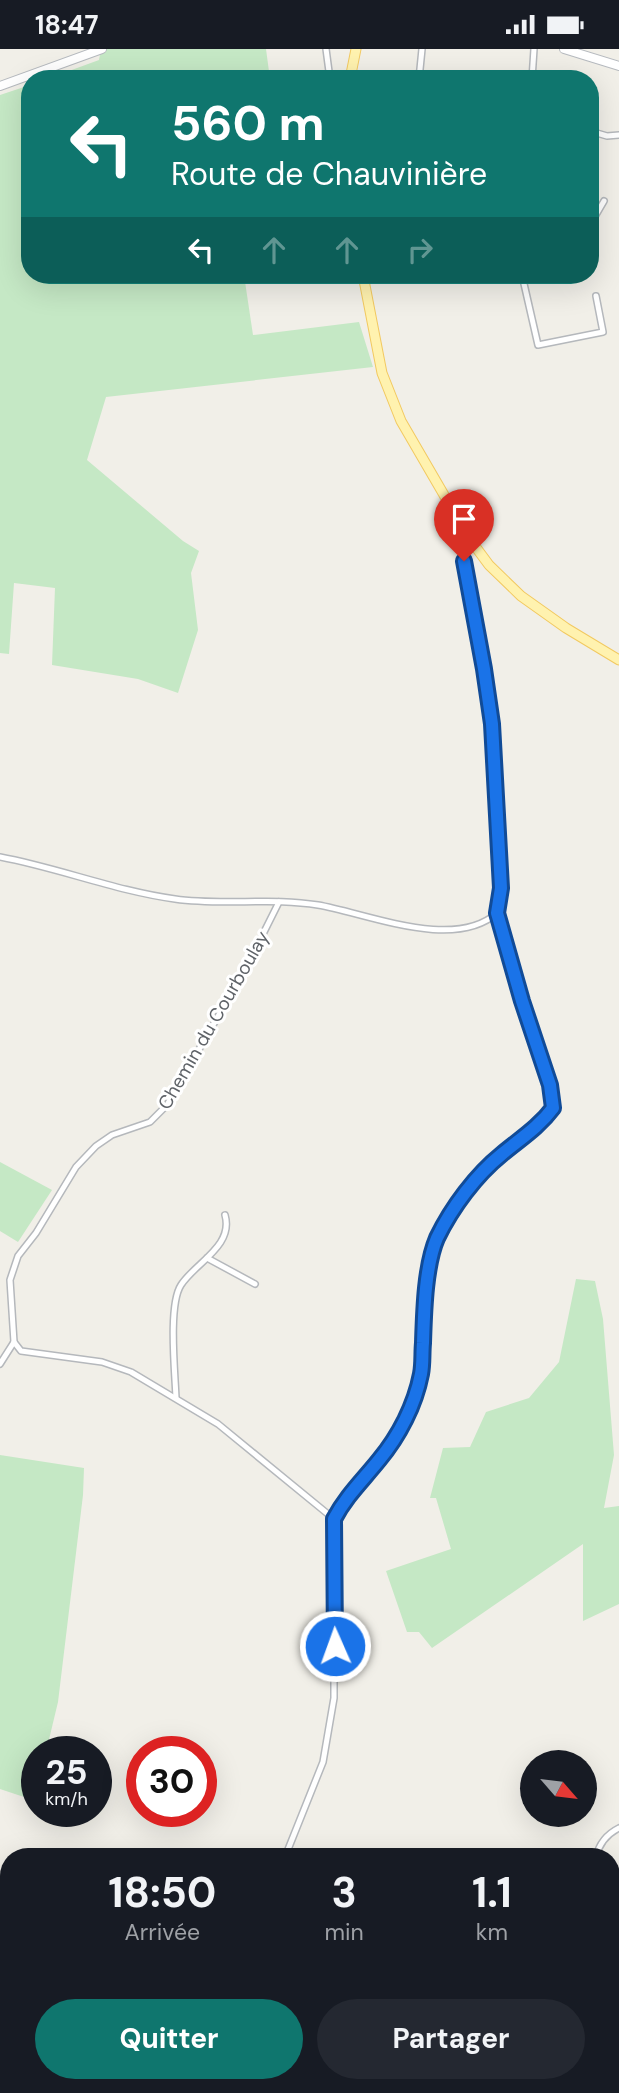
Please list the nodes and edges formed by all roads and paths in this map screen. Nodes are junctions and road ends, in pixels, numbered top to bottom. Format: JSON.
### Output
{"nodes":[{"id":1,"x":102,"y":49,"type":"edge"},
{"id":2,"x":326,"y":49,"type":"edge"},
{"id":3,"x":350,"y":49,"type":"edge"},
{"id":4,"x":356,"y":49,"type":"edge"},
{"id":5,"x":422,"y":49,"type":"edge"},
{"id":6,"x":534,"y":49,"type":"edge"},
{"id":7,"x":564,"y":49,"type":"edge"},
{"id":8,"x":619,"y":66,"type":"edge"},
{"id":9,"x":44,"y":70,"type":"edge"},
{"id":10,"x":329,"y":70,"type":"edge"},
{"id":11,"x":348,"y":70,"type":"edge"},
{"id":12,"x":350,"y":70,"type":"edge"},
{"id":13,"x":420,"y":70,"type":"edge"},
{"id":14,"x":533,"y":70,"type":"edge"},
{"id":15,"x":21,"y":78,"type":"edge"},
{"id":16,"x":0,"y":86,"type":"edge"},
{"id":17,"x":599,"y":132,"type":"edge"},
{"id":18,"x":619,"y":135,"type":"edge"},
{"id":19,"x":604,"y":201,"type":"dead end"},
{"id":20,"x":599,"y":210,"type":"edge"},
{"id":21,"x":365,"y":284,"type":"edge"},
{"id":22,"x":524,"y":284,"type":"edge"},
{"id":23,"x":596,"y":296,"type":"dead end"},
{"id":24,"x":469,"y":538,"type":"junction"},
{"id":25,"x":619,"y":660,"type":"edge"},
{"id":26,"x":0,"y":857,"type":"edge"},
{"id":27,"x":279,"y":902,"type":"junction"},
{"id":28,"x":497,"y":913,"type":"junction"},
{"id":29,"x":225,"y":1215,"type":"dead end"},
{"id":30,"x":207,"y":1258,"type":"junction"},
{"id":31,"x":256,"y":1284,"type":"dead end"},
{"id":32,"x":14,"y":1342,"type":"junction"},
{"id":33,"x":0,"y":1364,"type":"edge"},
{"id":34,"x":176,"y":1398,"type":"junction"},
{"id":35,"x":334,"y":1519,"type":"junction"},
{"id":36,"x":619,"y":1828,"type":"edge"},
{"id":37,"x":289,"y":1848,"type":"edge"},
{"id":38,"x":598,"y":1848,"type":"edge"}],
"edges":[{"from":1,"to":9,"type":"street"},
{"from":2,"to":10,"type":"street"},
{"from":3,"to":11,"type":"main road"},
{"from":4,"to":12,"type":"main road"},
{"from":5,"to":13,"type":"street"},
{"from":6,"to":14,"type":"street"},
{"from":7,"to":8,"type":"street"},
{"from":15,"to":16,"type":"street"},
{"from":17,"to":18,"type":"street"},
{"from":19,"to":20,"type":"street"},
{"from":21,"to":24,"type":"main road"},
{"from":22,"to":23,"type":"street"},
{"from":24,"to":25,"type":"main road"},
{"from":24,"to":28,"type":"street"},
{"from":26,"to":27,"type":"street"},
{"from":27,"to":28,"type":"street"},
{"from":27,"to":32,"type":"street","name":"Chemin du Courboulay"},
{"from":28,"to":35,"type":"street"},
{"from":29,"to":30,"type":"street"},
{"from":30,"to":31,"type":"street"},
{"from":30,"to":34,"type":"street"},
{"from":32,"to":33,"type":"street"},
{"from":32,"to":34,"type":"street"},
{"from":34,"to":35,"type":"street"},
{"from":35,"to":37,"type":"street"},
{"from":36,"to":38,"type":"street"}]}
